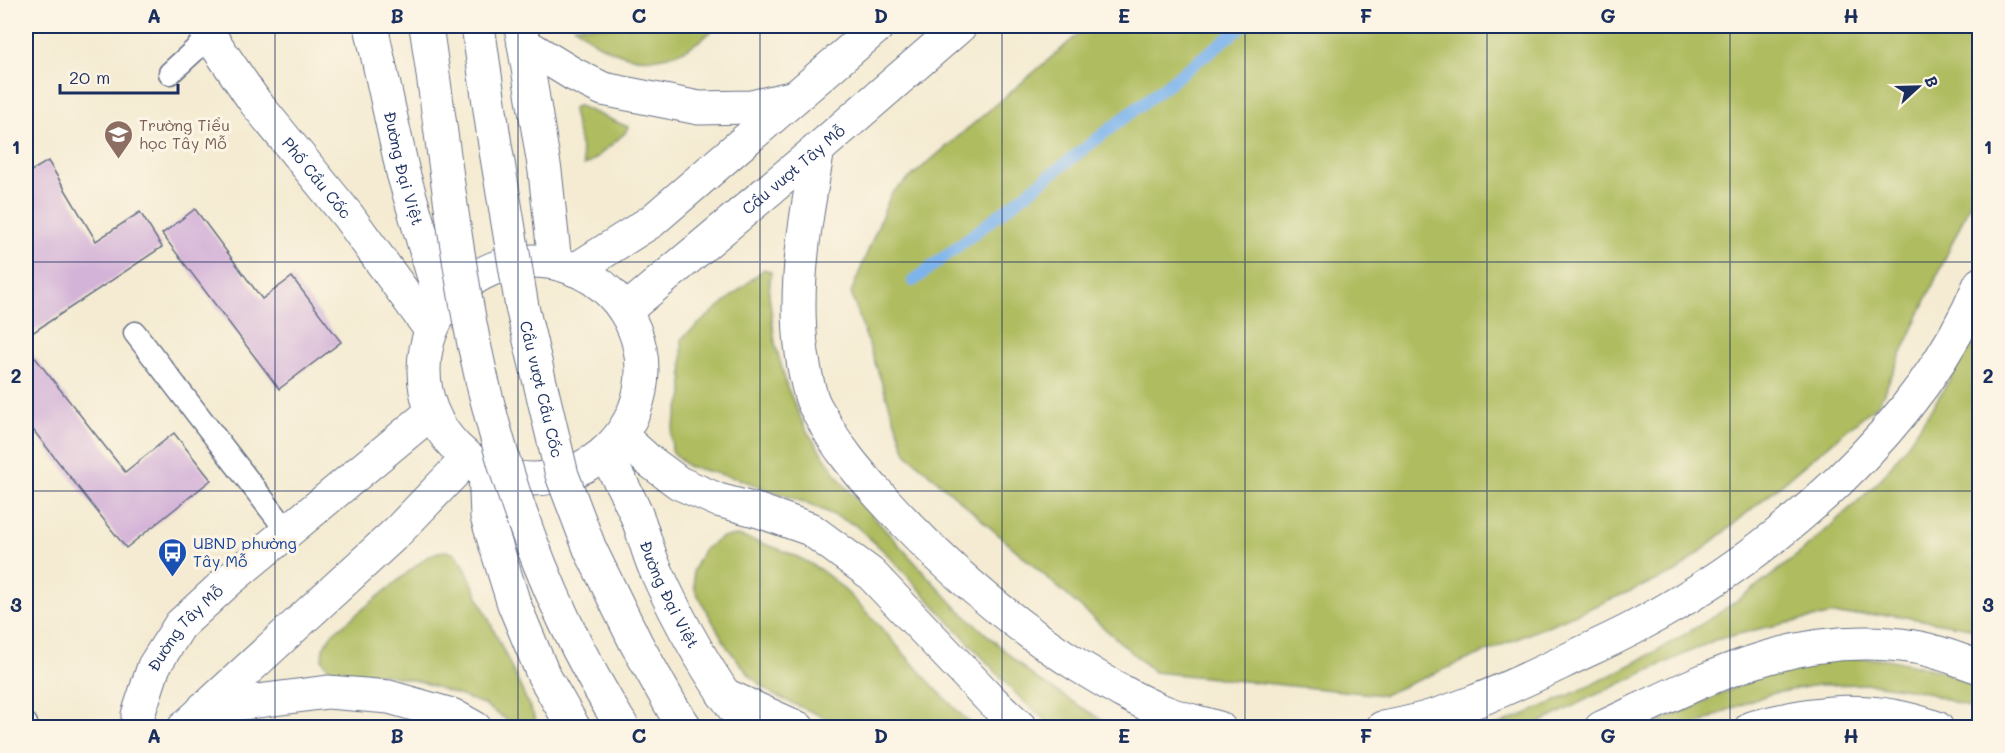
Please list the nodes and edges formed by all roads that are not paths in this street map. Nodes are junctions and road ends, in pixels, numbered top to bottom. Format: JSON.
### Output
{"nodes":[{"id":1,"x":371,"y":26,"type":"edge"},
{"id":2,"x":426,"y":26,"type":"edge"},
{"id":3,"x":478,"y":26,"type":"edge"},
{"id":4,"x":960,"y":26,"type":"edge"},
{"id":5,"x":874,"y":29,"type":"edge"},
{"id":6,"x":206,"y":31,"type":"edge"},
{"id":7,"x":522,"y":35,"type":"edge"},
{"id":8,"x":170,"y":73,"type":"dead end"},
{"id":9,"x":797,"y":96,"type":"junction"},
{"id":10,"x":818,"y":149,"type":"junction"},
{"id":11,"x":565,"y":266,"type":"junction"},
{"id":12,"x":1980,"y":284,"type":"edge"},
{"id":13,"x":625,"y":311,"type":"junction"},
{"id":14,"x":437,"y":319,"type":"junction"},
{"id":15,"x":135,"y":333,"type":"dead end"},
{"id":16,"x":432,"y":412,"type":"junction"},
{"id":17,"x":613,"y":444,"type":"junction"},
{"id":18,"x":476,"y":463,"type":"junction"},
{"id":19,"x":288,"y":531,"type":"junction"},
{"id":20,"x":1980,"y":667,"type":"edge"},
{"id":21,"x":723,"y":694,"type":"junction"},
{"id":22,"x":194,"y":718,"type":"edge"},
{"id":23,"x":138,"y":728,"type":"edge"},
{"id":24,"x":475,"y":728,"type":"edge"},
{"id":25,"x":574,"y":728,"type":"edge"},
{"id":26,"x":624,"y":728,"type":"edge"},
{"id":27,"x":686,"y":728,"type":"edge"},
{"id":28,"x":748,"y":728,"type":"edge"},
{"id":29,"x":798,"y":728,"type":"edge"},
{"id":30,"x":1021,"y":728,"type":"edge"},
{"id":31,"x":1219,"y":728,"type":"edge"},
{"id":32,"x":1382,"y":728,"type":"edge"},
{"id":33,"x":1601,"y":728,"type":"edge"},
{"id":34,"x":1751,"y":728,"type":"edge"},
{"id":35,"x":1937,"y":728,"type":"edge"}],
"edges":[{"from":1,"to":14,"type":"main road","name":"Đường Đại Việt"},
{"from":2,"to":26,"type":"main road","bridge":true},
{"from":3,"to":27,"type":"main road","name":"Cầu vượt Cầu Cốc","bridge":true},
{"from":4,"to":10,"type":"main road","name":"Cầu vượt Tây Mỗ"},
{"from":5,"to":9,"type":"main road"},
{"from":6,"to":8,"type":"lane"},
{"from":6,"to":14,"type":"main road","name":"Phố Cầu Cốc"},
{"from":7,"to":9,"type":"main road"},
{"from":7,"to":11,"type":"main road"},
{"from":9,"to":11,"type":"main road"},
{"from":10,"to":13,"type":"main road","name":"Cầu vượt Tây Mỗ"},
{"from":10,"to":31,"type":"main road"},
{"from":11,"to":13,"type":"main road"},
{"from":11,"to":14,"type":"main road"},
{"from":12,"to":32,"type":"main road"},
{"from":13,"to":17,"type":"main road"},
{"from":14,"to":16,"type":"main road"},
{"from":15,"to":19,"type":"lane"},
{"from":16,"to":18,"type":"main road"},
{"from":16,"to":19,"type":"main road","name":"Đường Tây Mỗ"},
{"from":17,"to":18,"type":"main road"},
{"from":17,"to":21,"type":"main road","name":"Đường Đại Việt"},
{"from":17,"to":30,"type":"main road"},
{"from":18,"to":22,"type":"main road"},
{"from":18,"to":25,"type":"main road"},
{"from":19,"to":23,"type":"main road","name":"Đường Tây Mỗ"},
{"from":20,"to":33,"type":"main road"},
{"from":21,"to":28,"type":"main road","name":"Đường Đại Việt"},
{"from":21,"to":29,"type":"main road"},
{"from":22,"to":24,"type":"main road"},
{"from":34,"to":35,"type":"main road"}]}
